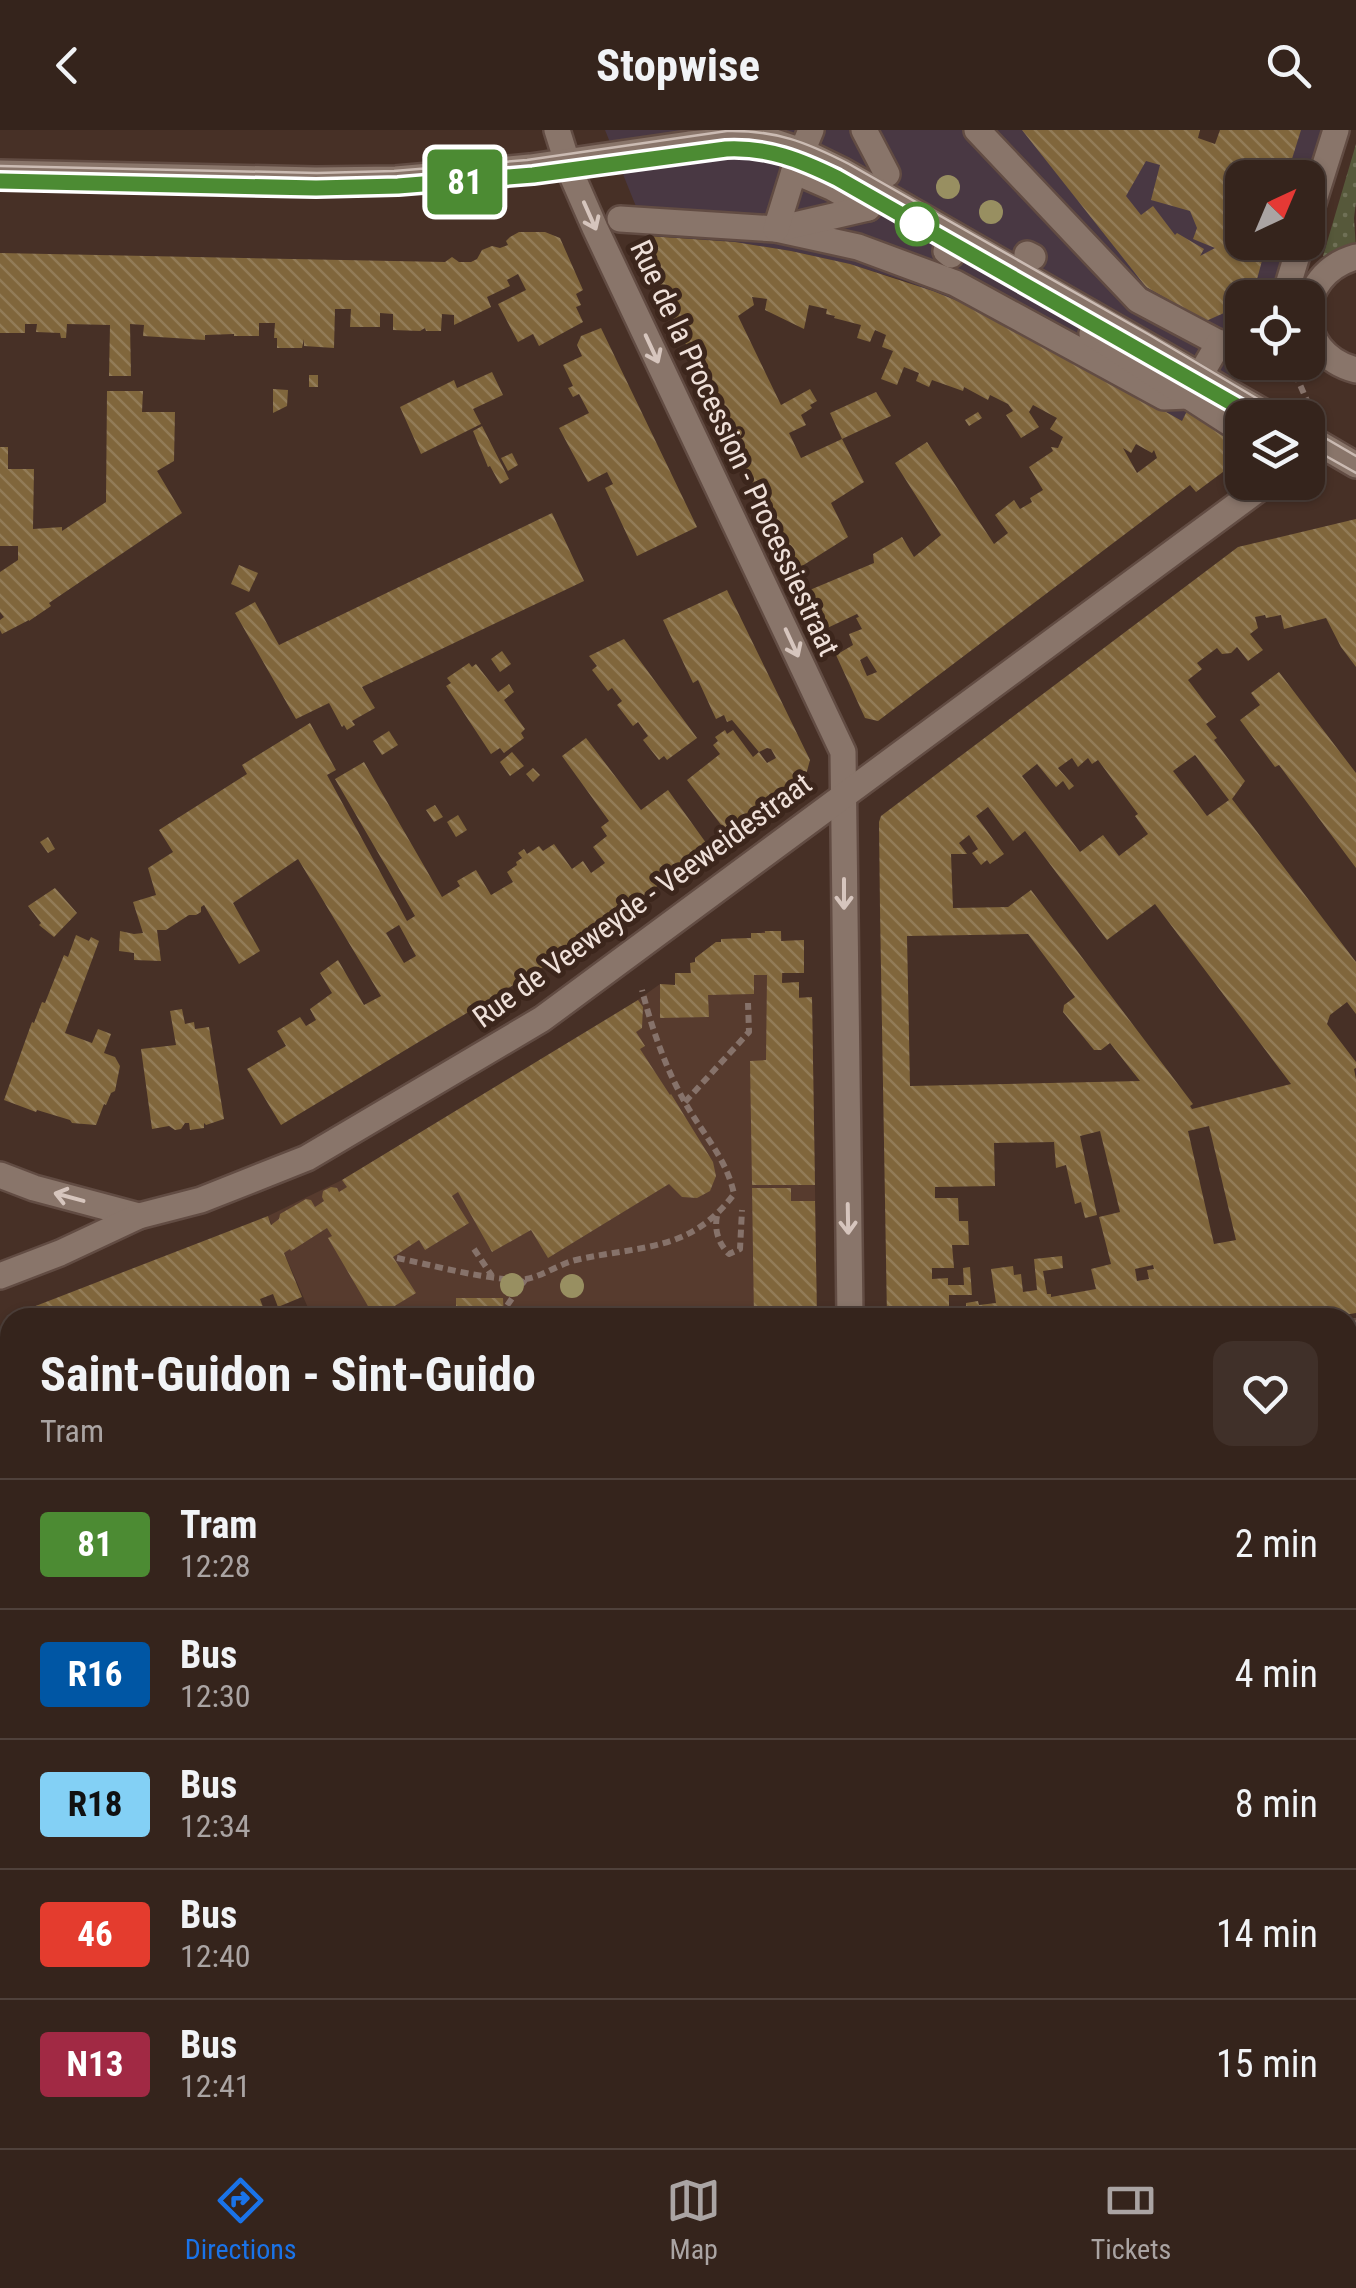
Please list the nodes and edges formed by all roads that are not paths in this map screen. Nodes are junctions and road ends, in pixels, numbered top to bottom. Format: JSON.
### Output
{"nodes":[{"id":1,"x":558,"y":130,"type":"edge"},
{"id":2,"x":864,"y":130,"type":"edge"},
{"id":3,"x":977,"y":130,"type":"edge"},
{"id":4,"x":1336,"y":130,"type":"edge"},
{"id":5,"x":802,"y":151,"type":"edge"},
{"id":6,"x":567,"y":163,"type":"junction"},
{"id":7,"x":1325,"y":165,"type":"edge"},
{"id":8,"x":0,"y":174,"type":"edge"},
{"id":9,"x":887,"y":174,"type":"dead end"},
{"id":10,"x":620,"y":219,"type":"dead end"},
{"id":11,"x":776,"y":229,"type":"junction"},
{"id":12,"x":1356,"y":258,"type":"edge"},
{"id":13,"x":1319,"y":280,"type":"edge"},
{"id":14,"x":1138,"y":300,"type":"junction"},
{"id":15,"x":1110,"y":301,"type":"dead end"},
{"id":16,"x":1092,"y":334,"type":"dead end"},
{"id":17,"x":1225,"y":339,"type":"edge"},
{"id":18,"x":1225,"y":349,"type":"edge"},
{"id":19,"x":1325,"y":356,"type":"edge"},
{"id":20,"x":1356,"y":370,"type":"edge"},
{"id":21,"x":1195,"y":385,"type":"junction"},
{"id":22,"x":1231,"y":400,"type":"edge"},
{"id":23,"x":1225,"y":417,"type":"edge"},
{"id":24,"x":1325,"y":451,"type":"edge"},
{"id":25,"x":1356,"y":464,"type":"edge"},
{"id":26,"x":1244,"y":500,"type":"edge"},
{"id":27,"x":844,"y":796,"type":"junction"},
{"id":28,"x":0,"y":1175,"type":"edge"},
{"id":29,"x":138,"y":1216,"type":"junction"},
{"id":30,"x":0,"y":1276,"type":"edge"},
{"id":31,"x":850,"y":1308,"type":"edge"}],
"edges":[{"from":1,"to":6,"type":"street","name":"Rue de la Procession - Processiestraat"},
{"from":2,"to":9,"type":"street"},
{"from":3,"to":14,"type":"street"},
{"from":4,"to":7,"type":"street"},
{"from":5,"to":6,"type":"street"},
{"from":5,"to":11,"type":"street"},
{"from":5,"to":11,"type":"street"},
{"from":5,"to":21,"type":"street"},
{"from":6,"to":8,"type":"street"},
{"from":6,"to":27,"type":"street","name":"Rue de la Procession - Processiestraat","one_way":true},
{"from":10,"to":11,"type":"street"},
{"from":11,"to":21,"type":"street"},
{"from":12,"to":13,"type":"street"},
{"from":14,"to":15,"type":"street"},
{"from":14,"to":17,"type":"street"},
{"from":16,"to":21,"type":"street"},
{"from":18,"to":21,"type":"street"},
{"from":19,"to":20,"type":"street"},
{"from":21,"to":22,"type":"street"},
{"from":21,"to":23,"type":"street"},
{"from":24,"to":25,"type":"street"},
{"from":26,"to":27,"type":"street","name":"Rue de Veeweyde - Veeweidestraat"},
{"from":27,"to":29,"type":"street","name":"Rue de Veeweyde - Veeweidestraat"},
{"from":27,"to":31,"type":"street","name":"Rue de la Procession - Processiestraat","one_way":true},
{"from":29,"to":28,"type":"street","one_way":true},
{"from":29,"to":30,"type":"street","name":"Rue de Veeweyde - Veeweidestraat"}]}
